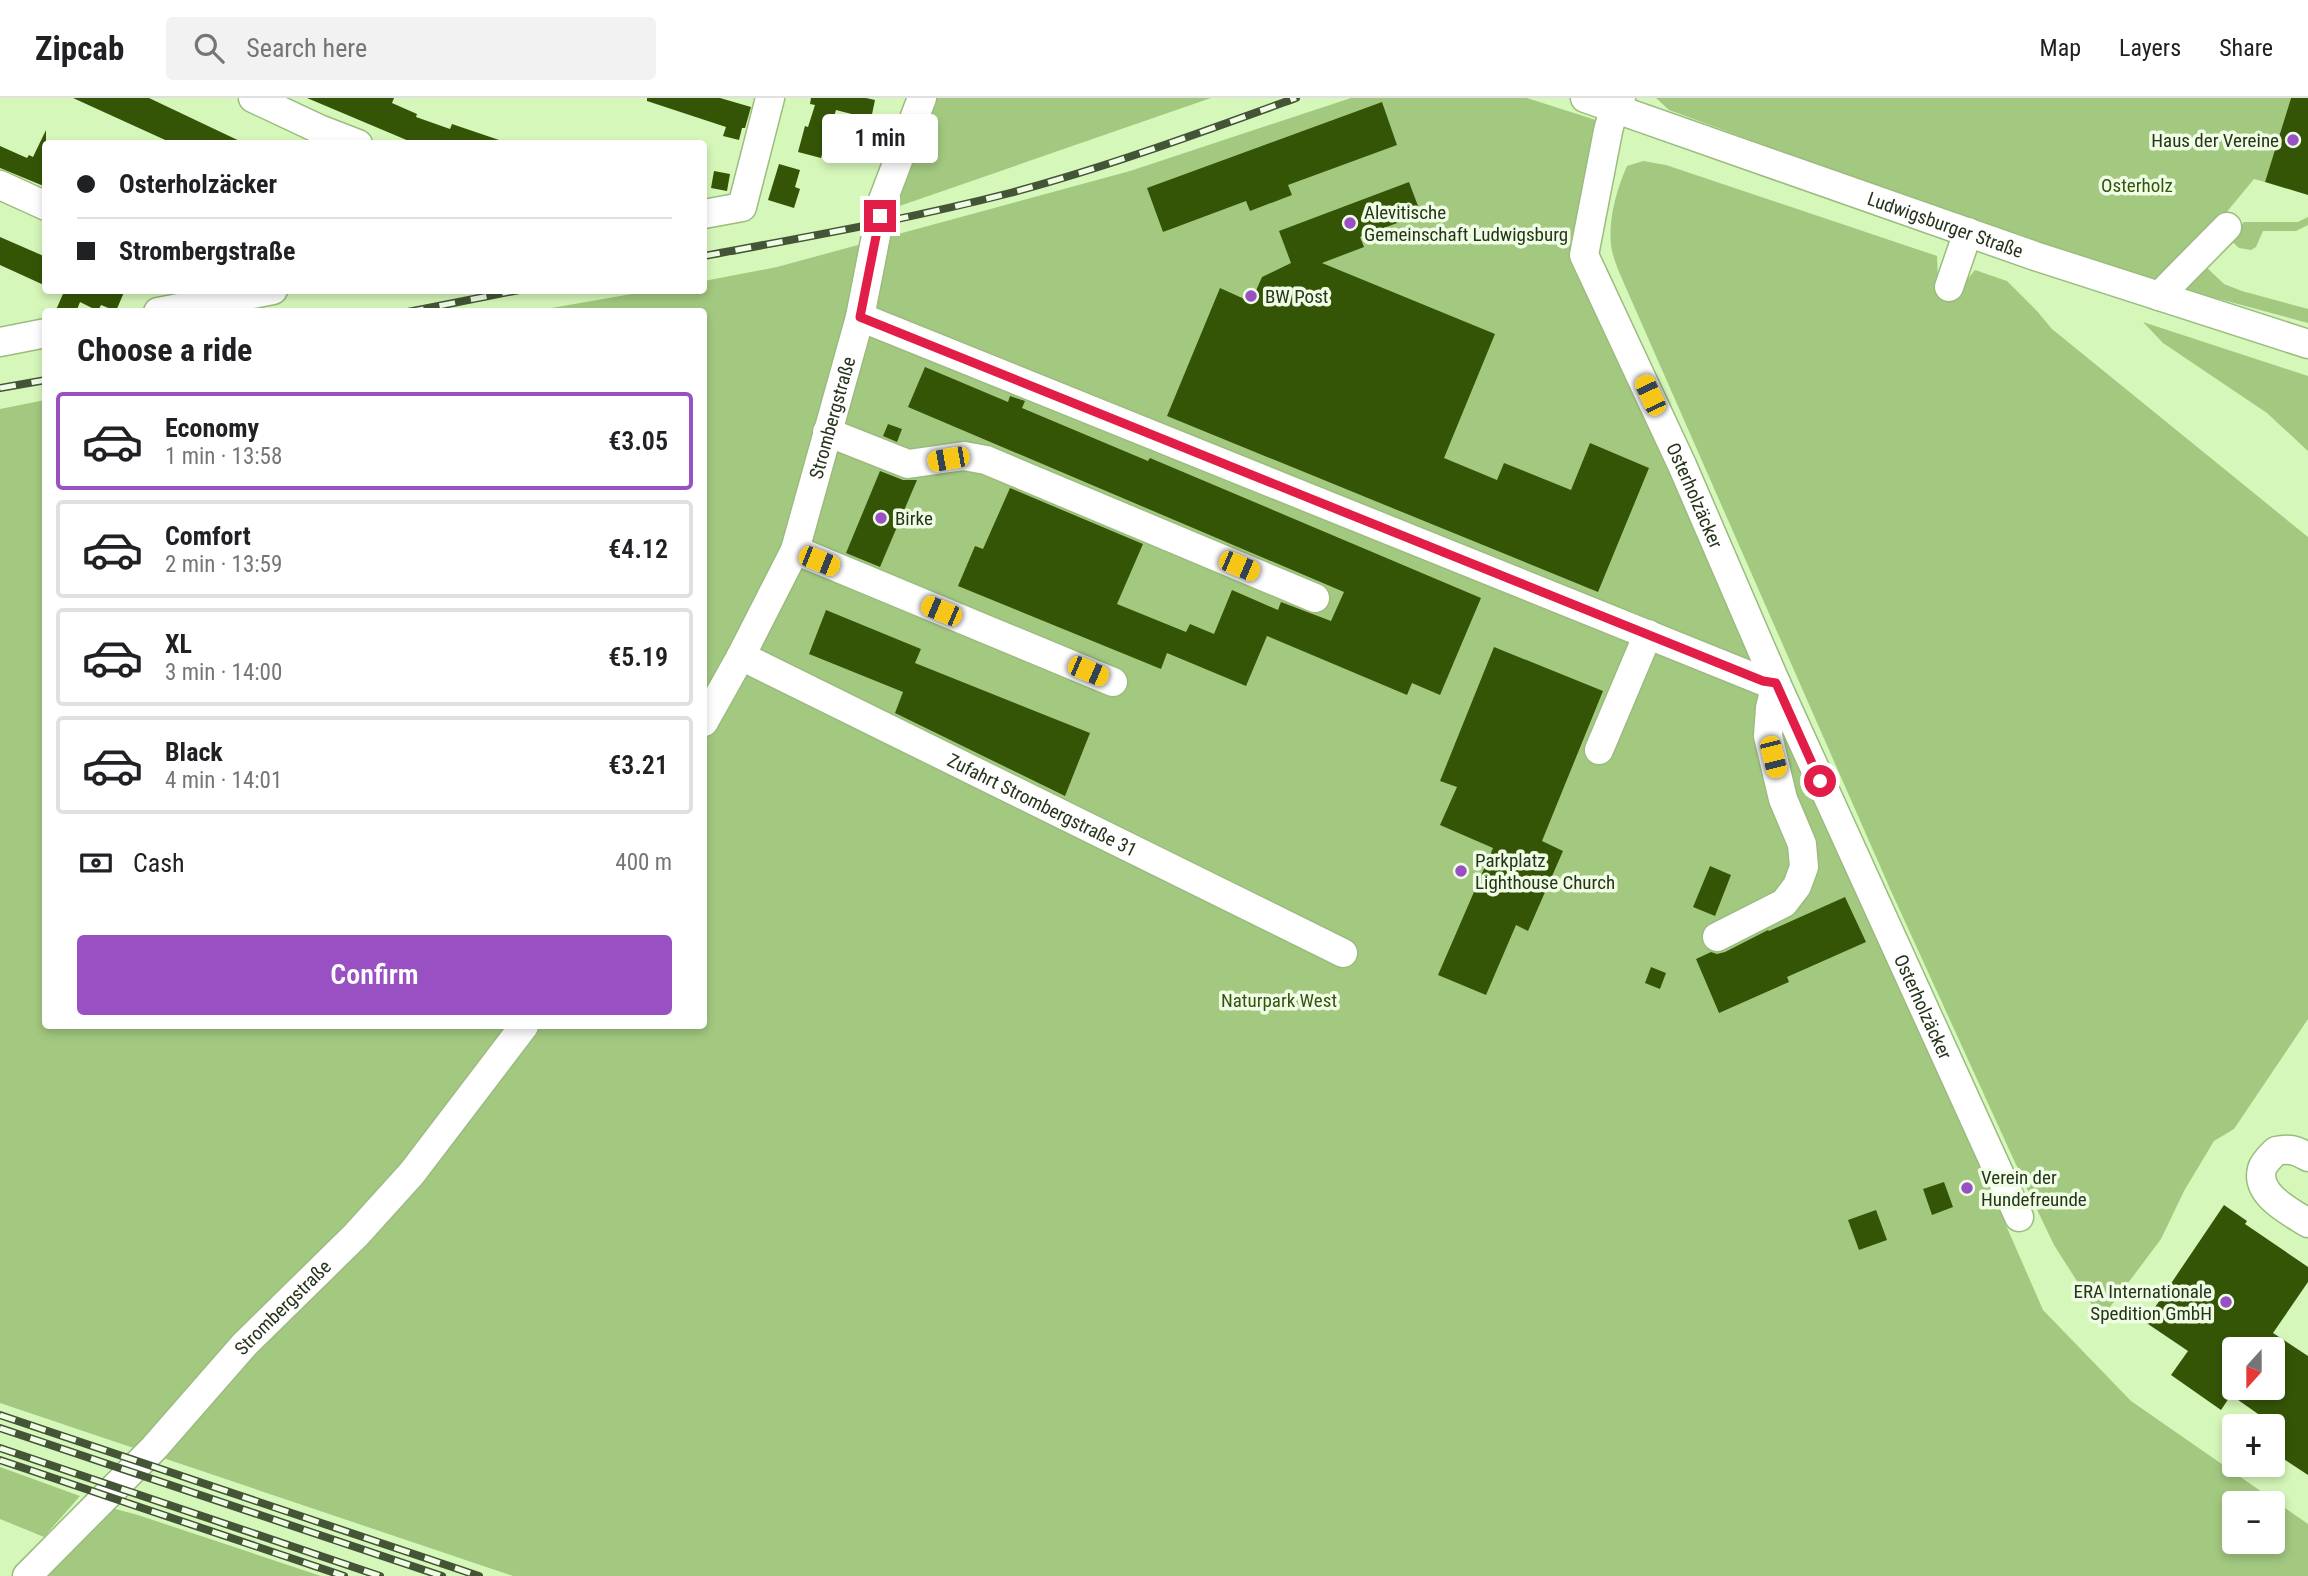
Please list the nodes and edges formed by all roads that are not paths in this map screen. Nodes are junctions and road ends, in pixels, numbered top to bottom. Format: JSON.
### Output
{"nodes":[{"id":1,"x":253,"y":98,"type":"edge"},
{"id":2,"x":770,"y":98,"type":"edge"},
{"id":3,"x":922,"y":98,"type":"edge"},
{"id":4,"x":1586,"y":98,"type":"edge"},
{"id":5,"x":1618,"y":103,"type":"edge"},
{"id":6,"x":348,"y":140,"type":"edge"},
{"id":7,"x":0,"y":185,"type":"edge"},
{"id":8,"x":42,"y":204,"type":"edge"},
{"id":9,"x":707,"y":213,"type":"edge"},
{"id":10,"x":2227,"y":228,"type":"dead end"},
{"id":11,"x":1968,"y":232,"type":"junction"},
{"id":12,"x":1949,"y":286,"type":"dead end"},
{"id":13,"x":226,"y":294,"type":"edge"},
{"id":14,"x":2159,"y":296,"type":"junction"},
{"id":15,"x":173,"y":308,"type":"edge"},
{"id":16,"x":860,"y":317,"type":"junction"},
{"id":17,"x":42,"y":334,"type":"edge"},
{"id":18,"x":0,"y":342,"type":"edge"},
{"id":19,"x":2308,"y":344,"type":"edge"},
{"id":20,"x":827,"y":432,"type":"junction"},
{"id":21,"x":795,"y":550,"type":"junction"},
{"id":22,"x":1315,"y":598,"type":"dead end"},
{"id":23,"x":1648,"y":634,"type":"junction"},
{"id":24,"x":741,"y":656,"type":"junction"},
{"id":25,"x":1112,"y":682,"type":"dead end"},
{"id":26,"x":1776,"y":683,"type":"junction"},
{"id":27,"x":707,"y":717,"type":"edge"},
{"id":28,"x":1599,"y":750,"type":"dead end"},
{"id":29,"x":1717,"y":937,"type":"dead end"},
{"id":30,"x":1343,"y":953,"type":"dead end"},
{"id":31,"x":522,"y":1029,"type":"edge"},
{"id":32,"x":2308,"y":1157,"type":"edge"},
{"id":33,"x":2019,"y":1217,"type":"dead end"},
{"id":34,"x":2308,"y":1223,"type":"edge"},
{"id":35,"x":27,"y":1576,"type":"edge"}],
"edges":[{"from":1,"to":6,"type":"street"},
{"from":2,"to":9,"type":"street"},
{"from":3,"to":16,"type":"street","name":"Strombergstraße"},
{"from":4,"to":5,"type":"street","name":"Ludwigsburger Straße"},
{"from":5,"to":11,"type":"street","name":"Ludwigsburger Straße"},
{"from":5,"to":26,"type":"street","name":"Osterholzäcker"},
{"from":7,"to":8,"type":"street"},
{"from":10,"to":14,"type":"street"},
{"from":11,"to":12,"type":"street"},
{"from":11,"to":14,"type":"street","name":"Ludwigsburger Straße"},
{"from":13,"to":15,"type":"street"},
{"from":14,"to":19,"type":"street","name":"Ludwigsburger Straße"},
{"from":16,"to":20,"type":"street","name":"Strombergstraße"},
{"from":16,"to":23,"type":"street"},
{"from":17,"to":18,"type":"street"},
{"from":20,"to":21,"type":"street","name":"Strombergstraße"},
{"from":20,"to":22,"type":"street"},
{"from":21,"to":24,"type":"street","name":"Strombergstraße"},
{"from":21,"to":25,"type":"street"},
{"from":23,"to":26,"type":"street"},
{"from":23,"to":28,"type":"street"},
{"from":24,"to":27,"type":"street","name":"Strombergstraße"},
{"from":24,"to":30,"type":"street","name":"Zufahrt Strombergstraße 31"},
{"from":26,"to":29,"type":"street"},
{"from":26,"to":33,"type":"street","name":"Osterholzäcker"},
{"from":31,"to":35,"type":"street","name":"Strombergstraße"},
{"from":32,"to":34,"type":"street"}]}
